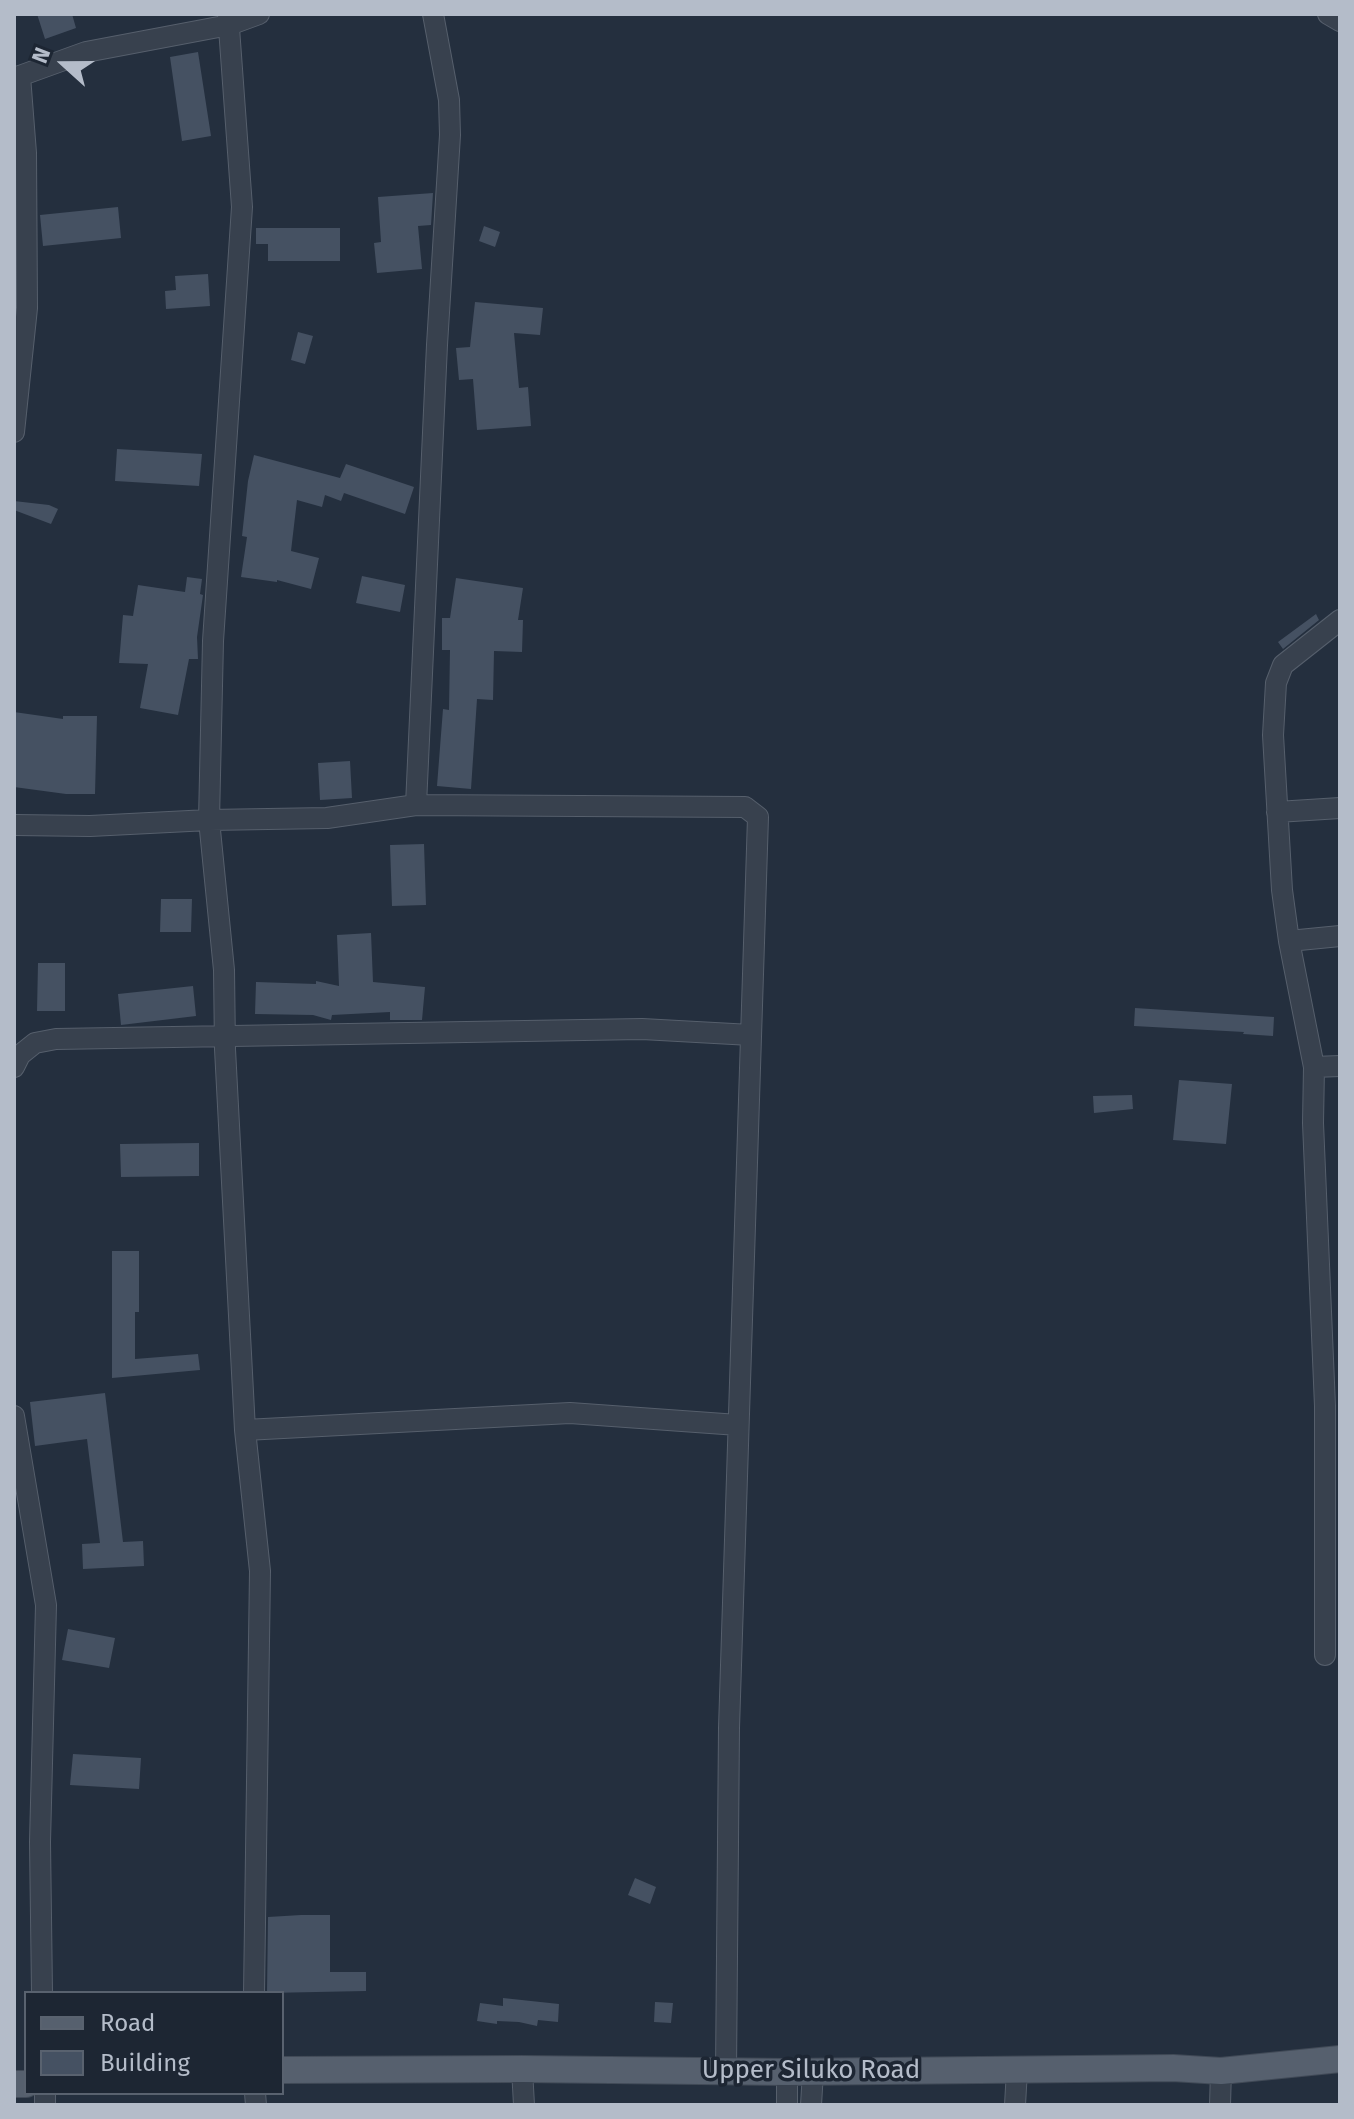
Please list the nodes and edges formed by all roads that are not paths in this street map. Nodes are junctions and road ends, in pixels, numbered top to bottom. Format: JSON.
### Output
{"nodes":[{"id":1,"x":259,"y":14,"type":"edge"},
{"id":2,"x":433,"y":14,"type":"edge"},
{"id":3,"x":1328,"y":14,"type":"edge"},
{"id":4,"x":228,"y":20,"type":"edge"},
{"id":5,"x":1340,"y":21,"type":"edge"},
{"id":6,"x":17,"y":77,"type":"edge"},
{"id":7,"x":14,"y":432,"type":"edge"},
{"id":8,"x":1340,"y":620,"type":"edge"},
{"id":9,"x":416,"y":805,"type":"junction"},
{"id":10,"x":1340,"y":808,"type":"edge"},
{"id":11,"x":1277,"y":812,"type":"junction"},
{"id":12,"x":209,"y":820,"type":"junction"},
{"id":13,"x":14,"y":825,"type":"edge"},
{"id":14,"x":1340,"y":936,"type":"edge"},
{"id":15,"x":1289,"y":941,"type":"junction"},
{"id":16,"x":751,"y":1035,"type":"junction"},
{"id":17,"x":224,"y":1036,"type":"junction"},
{"id":18,"x":1340,"y":1066,"type":"edge"},
{"id":19,"x":14,"y":1067,"type":"edge"},
{"id":20,"x":1314,"y":1067,"type":"junction"},
{"id":21,"x":14,"y":1416,"type":"edge"},
{"id":22,"x":738,"y":1425,"type":"junction"},
{"id":23,"x":245,"y":1430,"type":"junction"},
{"id":24,"x":1325,"y":1655,"type":"dead end"},
{"id":25,"x":42,"y":1991,"type":"edge"},
{"id":26,"x":254,"y":1991,"type":"edge"},
{"id":27,"x":1340,"y":2059,"type":"edge"},
{"id":28,"x":522,"y":2069,"type":"junction"},
{"id":29,"x":284,"y":2070,"type":"edge"},
{"id":30,"x":1017,"y":2070,"type":"junction"},
{"id":31,"x":726,"y":2071,"type":"junction"},
{"id":32,"x":1221,"y":2071,"type":"junction"},
{"id":33,"x":800,"y":2072,"type":"junction"},
{"id":34,"x":524,"y":2105,"type":"edge"},
{"id":35,"x":787,"y":2105,"type":"edge"},
{"id":36,"x":811,"y":2105,"type":"edge"},
{"id":37,"x":1015,"y":2105,"type":"edge"},
{"id":38,"x":1220,"y":2105,"type":"edge"}],
"edges":[{"from":1,"to":4,"type":"street"},
{"from":2,"to":9,"type":"street"},
{"from":3,"to":5,"type":"street"},
{"from":4,"to":6,"type":"street"},
{"from":4,"to":12,"type":"street"},
{"from":6,"to":7,"type":"street"},
{"from":8,"to":11,"type":"street"},
{"from":9,"to":12,"type":"street"},
{"from":9,"to":16,"type":"street"},
{"from":10,"to":11,"type":"street"},
{"from":11,"to":15,"type":"street"},
{"from":12,"to":13,"type":"street"},
{"from":12,"to":17,"type":"street"},
{"from":14,"to":15,"type":"street"},
{"from":15,"to":20,"type":"street"},
{"from":16,"to":17,"type":"street"},
{"from":16,"to":22,"type":"street"},
{"from":17,"to":19,"type":"street"},
{"from":17,"to":23,"type":"street"},
{"from":18,"to":20,"type":"street"},
{"from":20,"to":24,"type":"street"},
{"from":21,"to":25,"type":"street"},
{"from":22,"to":23,"type":"street"},
{"from":22,"to":31,"type":"street"},
{"from":23,"to":26,"type":"street"},
{"from":27,"to":32,"type":"main road","name":"Upper Siluko Road"},
{"from":28,"to":29,"type":"main road","name":"Upper Siluko Road"},
{"from":28,"to":31,"type":"main road","name":"Upper Siluko Road"},
{"from":28,"to":34,"type":"street"},
{"from":30,"to":32,"type":"main road","name":"Upper Siluko Road"},
{"from":30,"to":33,"type":"main road","name":"Upper Siluko Road"},
{"from":30,"to":37,"type":"street"},
{"from":31,"to":33,"type":"main road","name":"Upper Siluko Road"},
{"from":32,"to":38,"type":"street"},
{"from":33,"to":35,"type":"street"},
{"from":33,"to":36,"type":"street"}]}
